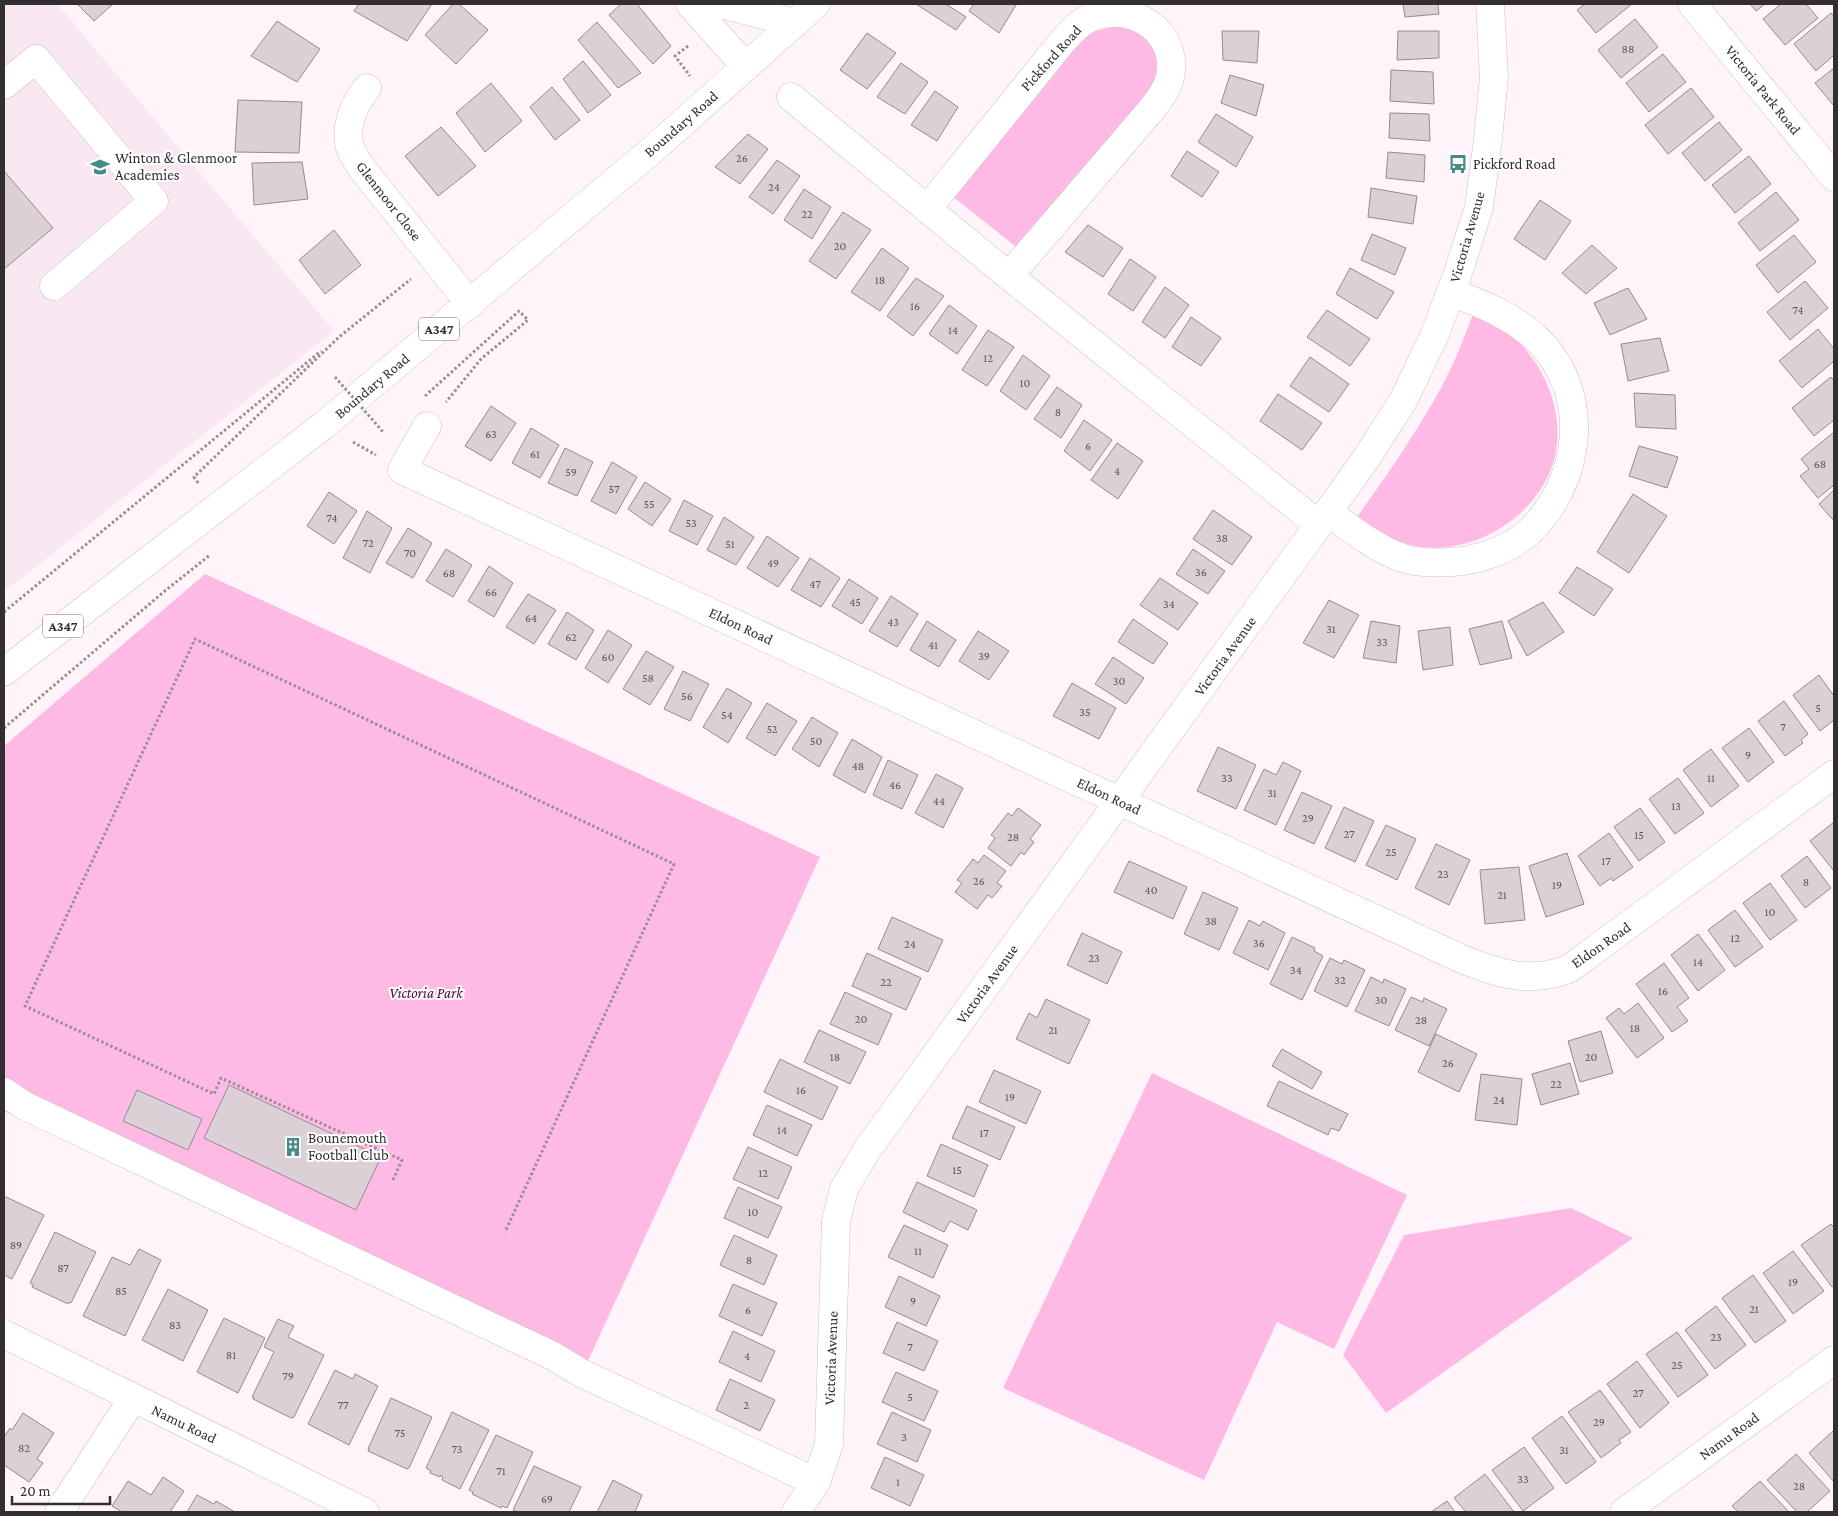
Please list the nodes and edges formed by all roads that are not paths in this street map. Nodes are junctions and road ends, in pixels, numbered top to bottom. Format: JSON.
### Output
{"nodes":[{"id":1,"x":690,"y":4,"type":"edge"},
{"id":2,"x":816,"y":4,"type":"edge"},
{"id":3,"x":1490,"y":4,"type":"edge"},
{"id":4,"x":1692,"y":4,"type":"edge"},
{"id":5,"x":716,"y":16,"type":"edge"},
{"id":6,"x":795,"y":22,"type":"junction"},
{"id":7,"x":746,"y":67,"type":"junction"},
{"id":8,"x":4,"y":85,"type":"edge"},
{"id":9,"x":367,"y":88,"type":"dead end"},
{"id":10,"x":791,"y":97,"type":"dead end"},
{"id":11,"x":1834,"y":177,"type":"edge"},
{"id":12,"x":926,"y":208,"type":"junction"},
{"id":13,"x":1009,"y":276,"type":"junction"},
{"id":14,"x":54,"y":286,"type":"dead end"},
{"id":15,"x":1452,"y":292,"type":"junction"},
{"id":16,"x":470,"y":304,"type":"junction"},
{"id":17,"x":427,"y":426,"type":"road end"},
{"id":18,"x":1324,"y":518,"type":"junction"},
{"id":19,"x":4,"y":672,"type":"edge"},
{"id":20,"x":1834,"y":774,"type":"edge"},
{"id":21,"x":1120,"y":802,"type":"junction"},
{"id":22,"x":4,"y":1092,"type":"edge"},
{"id":23,"x":4,"y":1334,"type":"edge"},
{"id":24,"x":1834,"y":1360,"type":"edge"},
{"id":25,"x":133,"y":1398,"type":"junction"},
{"id":26,"x":816,"y":1482,"type":"junction"},
{"id":27,"x":59,"y":1512,"type":"edge"},
{"id":28,"x":365,"y":1512,"type":"edge"},
{"id":29,"x":796,"y":1512,"type":"edge"},
{"id":30,"x":1624,"y":1512,"type":"edge"}],
"edges":[{"from":1,"to":5,"type":"street"},
{"from":2,"to":6,"type":"street","name":"Boundary Road","number":"A347"},
{"from":3,"to":15,"type":"street","name":"Victoria Avenue"},
{"from":4,"to":11,"type":"street","name":"Victoria Park Road"},
{"from":5,"to":6,"type":"street"},
{"from":5,"to":7,"type":"street"},
{"from":6,"to":7,"type":"street","name":"Boundary Road","number":"A347"},
{"from":7,"to":16,"type":"street","name":"Boundary Road","number":"A347"},
{"from":8,"to":14,"type":"street"},
{"from":9,"to":16,"type":"street","name":"Glenmoor Close"},
{"from":10,"to":12,"type":"street"},
{"from":12,"to":13,"type":"street"},
{"from":12,"to":13,"type":"street","name":"Pickford Road"},
{"from":13,"to":18,"type":"street"},
{"from":15,"to":18,"type":"street","name":"Victoria Avenue"},
{"from":15,"to":18,"type":"street","name":"Victoria Avenue"},
{"from":16,"to":19,"type":"street","name":"Boundary Road","number":"A347"},
{"from":17,"to":21,"type":"street","name":"Eldon Road"},
{"from":18,"to":21,"type":"street","name":"Victoria Avenue"},
{"from":20,"to":21,"type":"street","name":"Eldon Road"},
{"from":21,"to":26,"type":"street","name":"Victoria Avenue"},
{"from":22,"to":26,"type":"street"},
{"from":23,"to":25,"type":"street","name":"Namu Road"},
{"from":24,"to":30,"type":"street","name":"Namu Road"},
{"from":25,"to":27,"type":"street"},
{"from":25,"to":28,"type":"street","name":"Namu Road"},
{"from":26,"to":29,"type":"street","name":"Victoria Avenue"}]}
